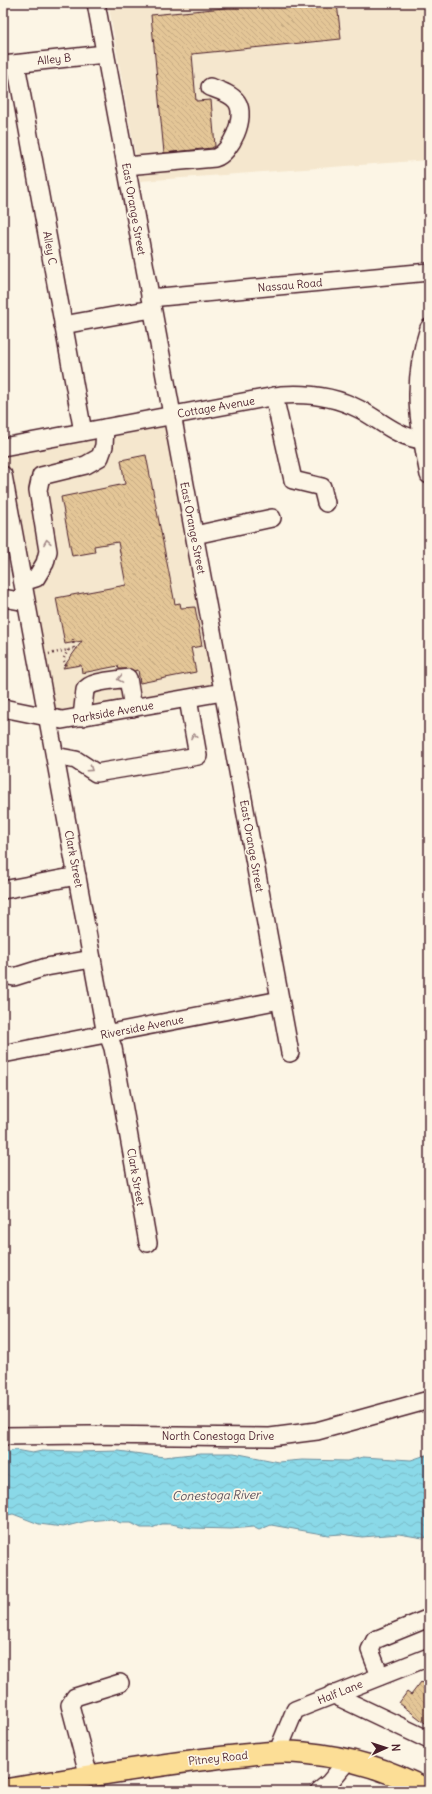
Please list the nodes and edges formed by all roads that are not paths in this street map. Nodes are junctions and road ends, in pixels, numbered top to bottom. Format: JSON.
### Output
{"nodes":[{"id":1,"x":96,"y":3,"type":"edge"},
{"id":2,"x":105,"y":54,"type":"junction"},
{"id":3,"x":10,"y":64,"type":"edge"},
{"id":4,"x":210,"y":87,"type":"dead end"},
{"id":5,"x":126,"y":166,"type":"junction"},
{"id":6,"x":429,"y":272,"type":"edge"},
{"id":7,"x":151,"y":304,"type":"junction"},
{"id":8,"x":63,"y":325,"type":"junction"},
{"id":9,"x":429,"y":328,"type":"edge"},
{"id":10,"x":274,"y":396,"type":"junction"},
{"id":11,"x":172,"y":415,"type":"junction"},
{"id":12,"x":105,"y":428,"type":"junction"},
{"id":13,"x":83,"y":432,"type":"junction"},
{"id":14,"x":422,"y":440,"type":"junction"},
{"id":15,"x":3,"y":447,"type":"edge"},
{"id":16,"x":3,"y":475,"type":"edge"},
{"id":17,"x":429,"y":475,"type":"edge"},
{"id":18,"x":326,"y":503,"type":"dead end"},
{"id":19,"x":272,"y":518,"type":"dead end"},
{"id":20,"x":195,"y":535,"type":"junction"},
{"id":21,"x":30,"y":580,"type":"junction"},
{"id":22,"x":3,"y":598,"type":"edge"},
{"id":23,"x":26,"y":602,"type":"junction"},
{"id":24,"x":223,"y":692,"type":"junction"},
{"id":25,"x":188,"y":698,"type":"junction"},
{"id":26,"x":3,"y":708,"type":"edge"},
{"id":27,"x":133,"y":708,"type":"junction"},
{"id":28,"x":82,"y":717,"type":"junction"},
{"id":29,"x":48,"y":718,"type":"junction"},
{"id":30,"x":55,"y":756,"type":"junction"},
{"id":31,"x":77,"y":876,"type":"junction"},
{"id":32,"x":3,"y":890,"type":"edge"},
{"id":33,"x":92,"y":959,"type":"junction"},
{"id":34,"x":3,"y":975,"type":"edge"},
{"id":35,"x":280,"y":1000,"type":"junction"},
{"id":36,"x":108,"y":1034,"type":"junction"},
{"id":37,"x":290,"y":1052,"type":"dead end"},
{"id":38,"x":3,"y":1054,"type":"edge"},
{"id":39,"x":148,"y":1243,"type":"dead end"},
{"id":40,"x":429,"y":1400,"type":"edge"},
{"id":41,"x":3,"y":1436,"type":"edge"},
{"id":42,"x":429,"y":1618,"type":"edge"},
{"id":43,"x":429,"y":1657,"type":"edge"},
{"id":44,"x":380,"y":1676,"type":"junction"},
{"id":45,"x":120,"y":1683,"type":"dead end"},
{"id":46,"x":332,"y":1694,"type":"junction"},
{"id":47,"x":429,"y":1740,"type":"edge"},
{"id":48,"x":277,"y":1753,"type":"junction"},
{"id":49,"x":348,"y":1760,"type":"junction"},
{"id":50,"x":90,"y":1777,"type":"junction"},
{"id":51,"x":3,"y":1790,"type":"edge"},
{"id":52,"x":319,"y":1791,"type":"edge"},
{"id":53,"x":428,"y":1791,"type":"edge"}],
"edges":[{"from":1,"to":2,"type":"street","name":"East Orange Street"},
{"from":2,"to":3,"type":"street","name":"Alley B"},
{"from":2,"to":5,"type":"street","name":"East Orange Street"},
{"from":3,"to":8,"type":"street","name":"Alley C"},
{"from":4,"to":5,"type":"street"},
{"from":5,"to":7,"type":"street","name":"East Orange Street"},
{"from":6,"to":7,"type":"street","name":"Nassau Road"},
{"from":7,"to":8,"type":"street","name":"Nassau Road"},
{"from":7,"to":11,"type":"street","name":"East Orange Street"},
{"from":8,"to":13,"type":"street","name":"Alley C"},
{"from":9,"to":14,"type":"street"},
{"from":10,"to":11,"type":"street","name":"Cottage Avenue"},
{"from":10,"to":14,"type":"street","name":"Cottage Avenue"},
{"from":10,"to":18,"type":"street"},
{"from":11,"to":12,"type":"street","name":"Cottage Avenue"},
{"from":11,"to":20,"type":"street","name":"East Orange Street"},
{"from":12,"to":13,"type":"street","name":"Cottage Avenue"},
{"from":21,"to":12,"type":"street","one_way":true},
{"from":13,"to":15,"type":"street","name":"Cottage Avenue"},
{"from":14,"to":17,"type":"street"},
{"from":16,"to":21,"type":"street","name":"Clark Street"},
{"from":19,"to":20,"type":"street"},
{"from":20,"to":24,"type":"street","name":"East Orange Street"},
{"from":21,"to":23,"type":"street","name":"Clark Street"},
{"from":22,"to":23,"type":"street"},
{"from":23,"to":29,"type":"street","name":"Clark Street"},
{"from":24,"to":25,"type":"street","name":"Parkside Avenue"},
{"from":24,"to":35,"type":"street","name":"East Orange Street"},
{"from":25,"to":27,"type":"street","name":"Parkside Avenue"},
{"from":30,"to":25,"type":"street","one_way":true},
{"from":26,"to":29,"type":"street","name":"Parkside Avenue"},
{"from":27,"to":28,"type":"street","name":"Parkside Avenue"},
{"from":27,"to":28,"type":"street","one_way":true},
{"from":28,"to":29,"type":"street","name":"Parkside Avenue"},
{"from":29,"to":30,"type":"street","name":"Clark Street"},
{"from":30,"to":31,"type":"street","name":"Clark Street"},
{"from":31,"to":32,"type":"street"},
{"from":31,"to":33,"type":"street","name":"Clark Street"},
{"from":33,"to":34,"type":"street"},
{"from":33,"to":36,"type":"street","name":"Clark Street"},
{"from":35,"to":36,"type":"street","name":"Riverside Avenue"},
{"from":35,"to":37,"type":"street","name":"East Orange Street"},
{"from":36,"to":38,"type":"street","name":"Riverside Avenue"},
{"from":36,"to":39,"type":"street","name":"Clark Street"},
{"from":40,"to":41,"type":"street","name":"North Conestoga Drive"},
{"from":42,"to":44,"type":"street"},
{"from":43,"to":44,"type":"street","name":"Half Lane"},
{"from":44,"to":46,"type":"street","name":"Half Lane"},
{"from":45,"to":50,"type":"street"},
{"from":46,"to":47,"type":"street"},
{"from":46,"to":48,"type":"street","name":"Half Lane"},
{"from":48,"to":49,"type":"main road","name":"Pitney Road"},
{"from":48,"to":50,"type":"main road","name":"Pitney Road"},
{"from":49,"to":52,"type":"street"},
{"from":49,"to":53,"type":"main road","name":"Pitney Road"},
{"from":50,"to":51,"type":"main road","name":"Pitney Road"}]}
